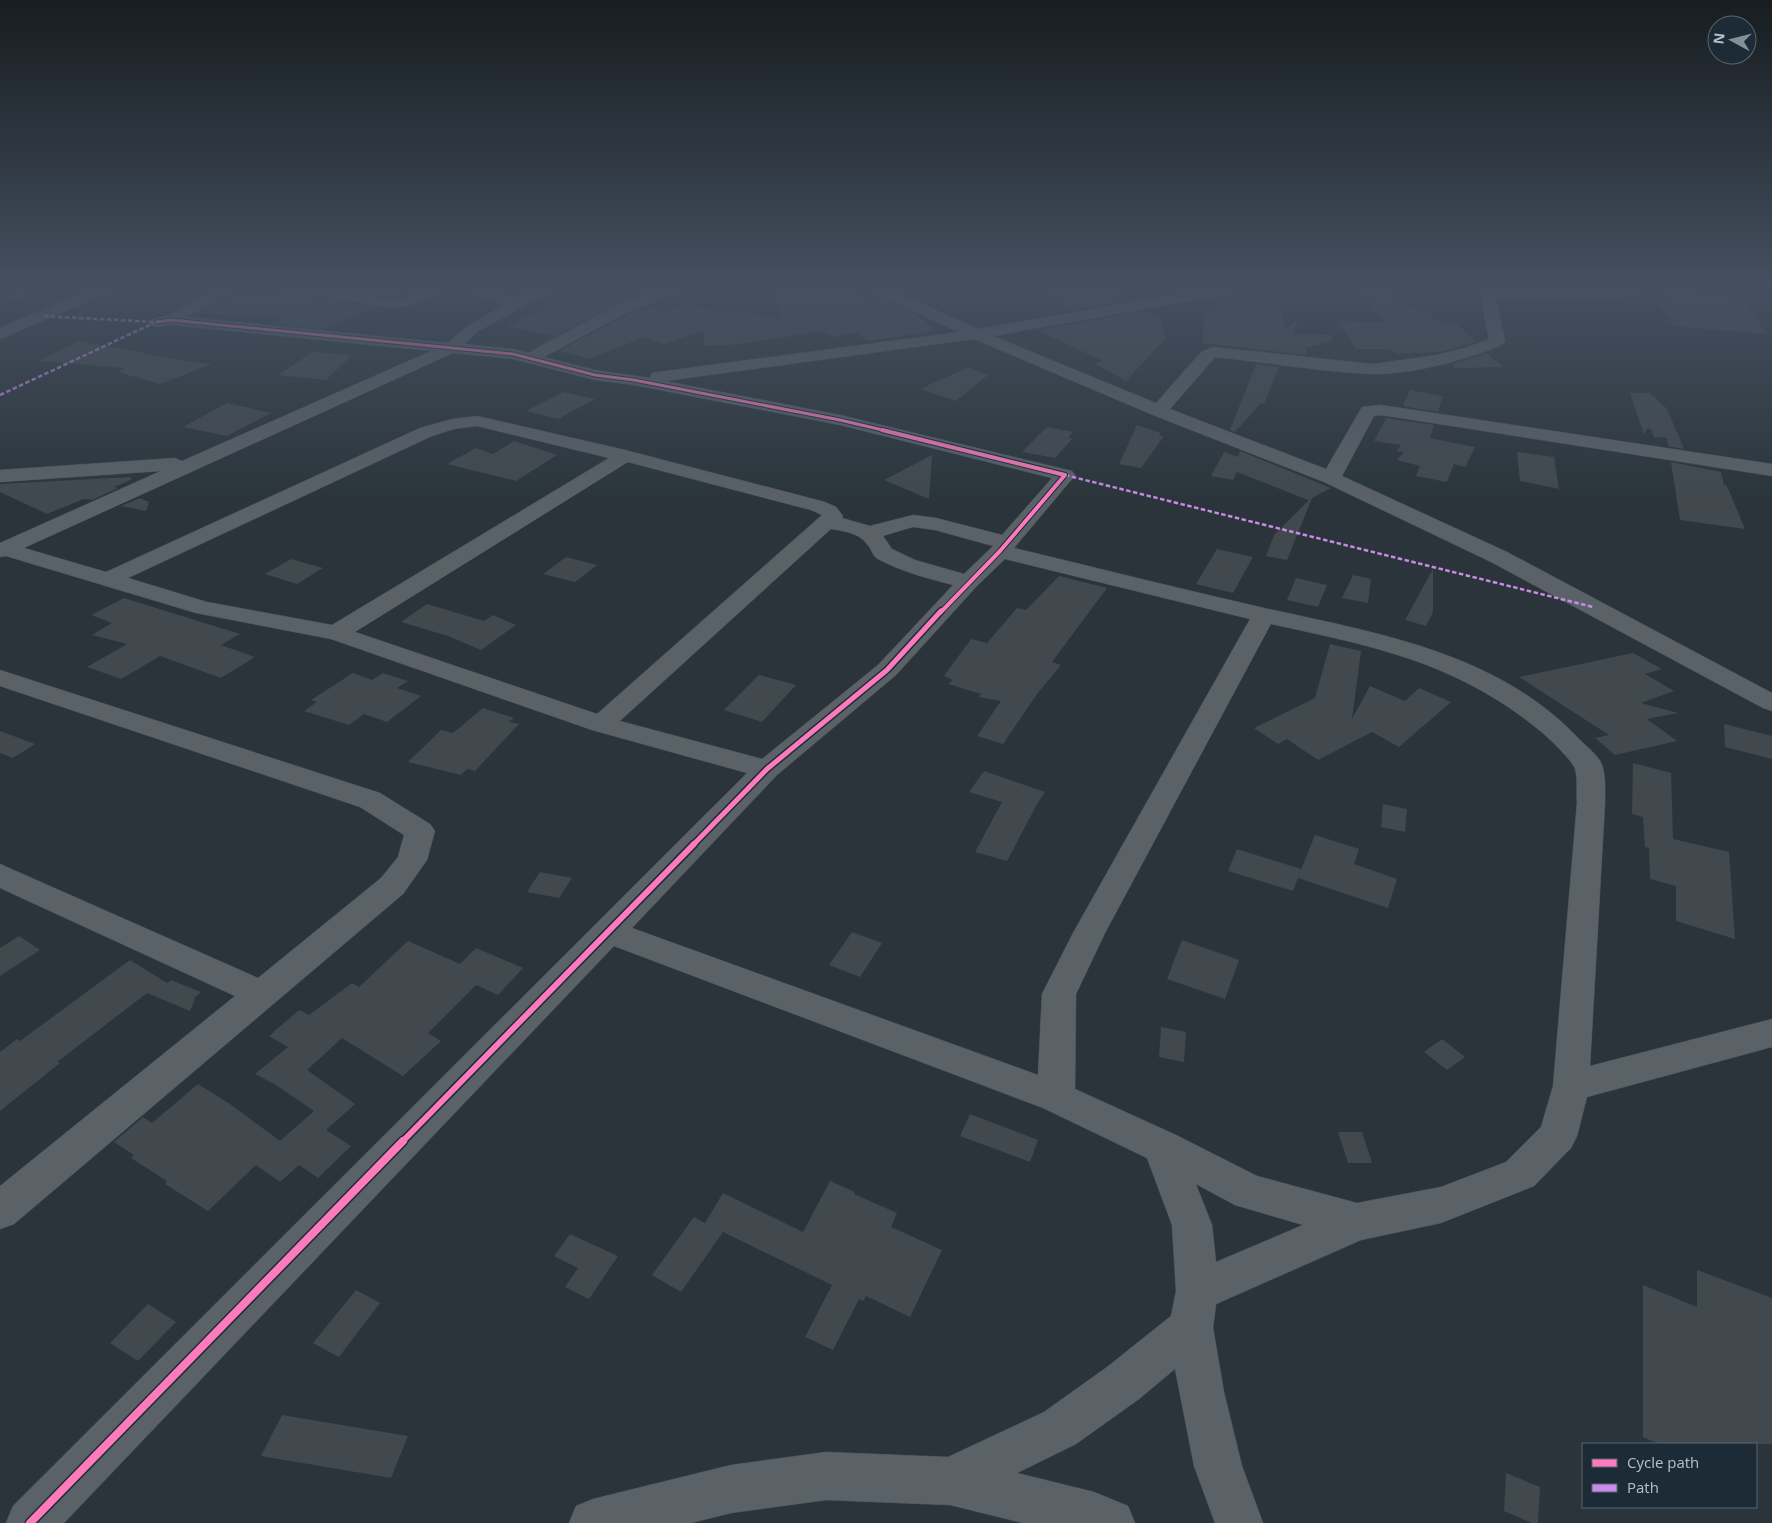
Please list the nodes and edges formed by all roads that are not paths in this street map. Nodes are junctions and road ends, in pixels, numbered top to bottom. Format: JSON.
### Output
{"nodes":[{"id":1,"x":424,"y":360,"type":"edge"},
{"id":2,"x":543,"y":360,"type":"edge"},
{"id":3,"x":782,"y":360,"type":"edge"},
{"id":4,"x":1038,"y":360,"type":"edge"},
{"id":5,"x":1203,"y":360,"type":"edge"},
{"id":6,"x":1289,"y":360,"type":"edge"},
{"id":7,"x":1436,"y":360,"type":"edge"},
{"id":8,"x":634,"y":380,"type":"junction"},
{"id":9,"x":1159,"y":411,"type":"junction"},
{"id":10,"x":625,"y":456,"type":"junction"},
{"id":11,"x":192,"y":463,"type":"junction"},
{"id":12,"x":1772,"y":470,"type":"edge"},
{"id":13,"x":0,"y":476,"type":"edge"},
{"id":14,"x":1331,"y":478,"type":"junction"},
{"id":15,"x":827,"y":522,"type":"junction"},
{"id":16,"x":870,"y":533,"type":"junction"},
{"id":17,"x":1003,"y":547,"type":"junction"},
{"id":18,"x":2,"y":550,"type":"edge"},
{"id":19,"x":107,"y":580,"type":"junction"},
{"id":20,"x":968,"y":582,"type":"junction"},
{"id":21,"x":1264,"y":615,"type":"junction"},
{"id":22,"x":336,"y":633,"type":"junction"},
{"id":23,"x":0,"y":678,"type":"edge"},
{"id":24,"x":1772,"y":703,"type":"edge"},
{"id":25,"x":601,"y":724,"type":"junction"},
{"id":26,"x":767,"y":769,"type":"junction"},
{"id":27,"x":0,"y":875,"type":"edge"},
{"id":28,"x":610,"y":932,"type":"junction"},
{"id":29,"x":262,"y":994,"type":"junction"},
{"id":30,"x":1772,"y":1034,"type":"edge"},
{"id":31,"x":1571,"y":1086,"type":"junction"},
{"id":32,"x":1056,"y":1097,"type":"junction"},
{"id":33,"x":1162,"y":1147,"type":"junction"},
{"id":34,"x":0,"y":1211,"type":"edge"},
{"id":35,"x":1357,"y":1222,"type":"junction"},
{"id":36,"x":1194,"y":1309,"type":"junction"},
{"id":37,"x":950,"y":1481,"type":"junction"},
{"id":38,"x":30,"y":1523,"type":"edge"},
{"id":39,"x":593,"y":1523,"type":"edge"},
{"id":40,"x":1111,"y":1523,"type":"edge"},
{"id":41,"x":1239,"y":1523,"type":"edge"}],
"edges":[{"from":1,"to":11,"type":"street"},
{"from":2,"to":8,"type":"street"},
{"from":3,"to":8,"type":"street"},
{"from":4,"to":9,"type":"street"},
{"from":5,"to":9,"type":"street"},
{"from":6,"to":7,"type":"street"},
{"from":8,"to":17,"type":"street"},
{"from":9,"to":14,"type":"street"},
{"from":10,"to":15,"type":"street"},
{"from":10,"to":19,"type":"street"},
{"from":10,"to":22,"type":"street"},
{"from":11,"to":13,"type":"street"},
{"from":11,"to":18,"type":"street"},
{"from":12,"to":14,"type":"street"},
{"from":14,"to":24,"type":"street"},
{"from":15,"to":16,"type":"street"},
{"from":15,"to":25,"type":"street"},
{"from":16,"to":17,"type":"street"},
{"from":16,"to":20,"type":"street"},
{"from":17,"to":20,"type":"street"},
{"from":17,"to":21,"type":"street"},
{"from":18,"to":19,"type":"street"},
{"from":19,"to":22,"type":"street"},
{"from":20,"to":26,"type":"street"},
{"from":21,"to":31,"type":"street"},
{"from":21,"to":32,"type":"street"},
{"from":22,"to":25,"type":"street"},
{"from":23,"to":29,"type":"street"},
{"from":25,"to":26,"type":"street"},
{"from":26,"to":28,"type":"street"},
{"from":27,"to":29,"type":"street"},
{"from":28,"to":32,"type":"street"},
{"from":28,"to":38,"type":"street"},
{"from":29,"to":34,"type":"street"},
{"from":30,"to":31,"type":"street"},
{"from":31,"to":35,"type":"street"},
{"from":32,"to":33,"type":"street"},
{"from":33,"to":35,"type":"street"},
{"from":33,"to":36,"type":"street"},
{"from":35,"to":36,"type":"street"},
{"from":36,"to":37,"type":"street"},
{"from":36,"to":41,"type":"street"},
{"from":37,"to":39,"type":"street"},
{"from":37,"to":40,"type":"street"}]}
